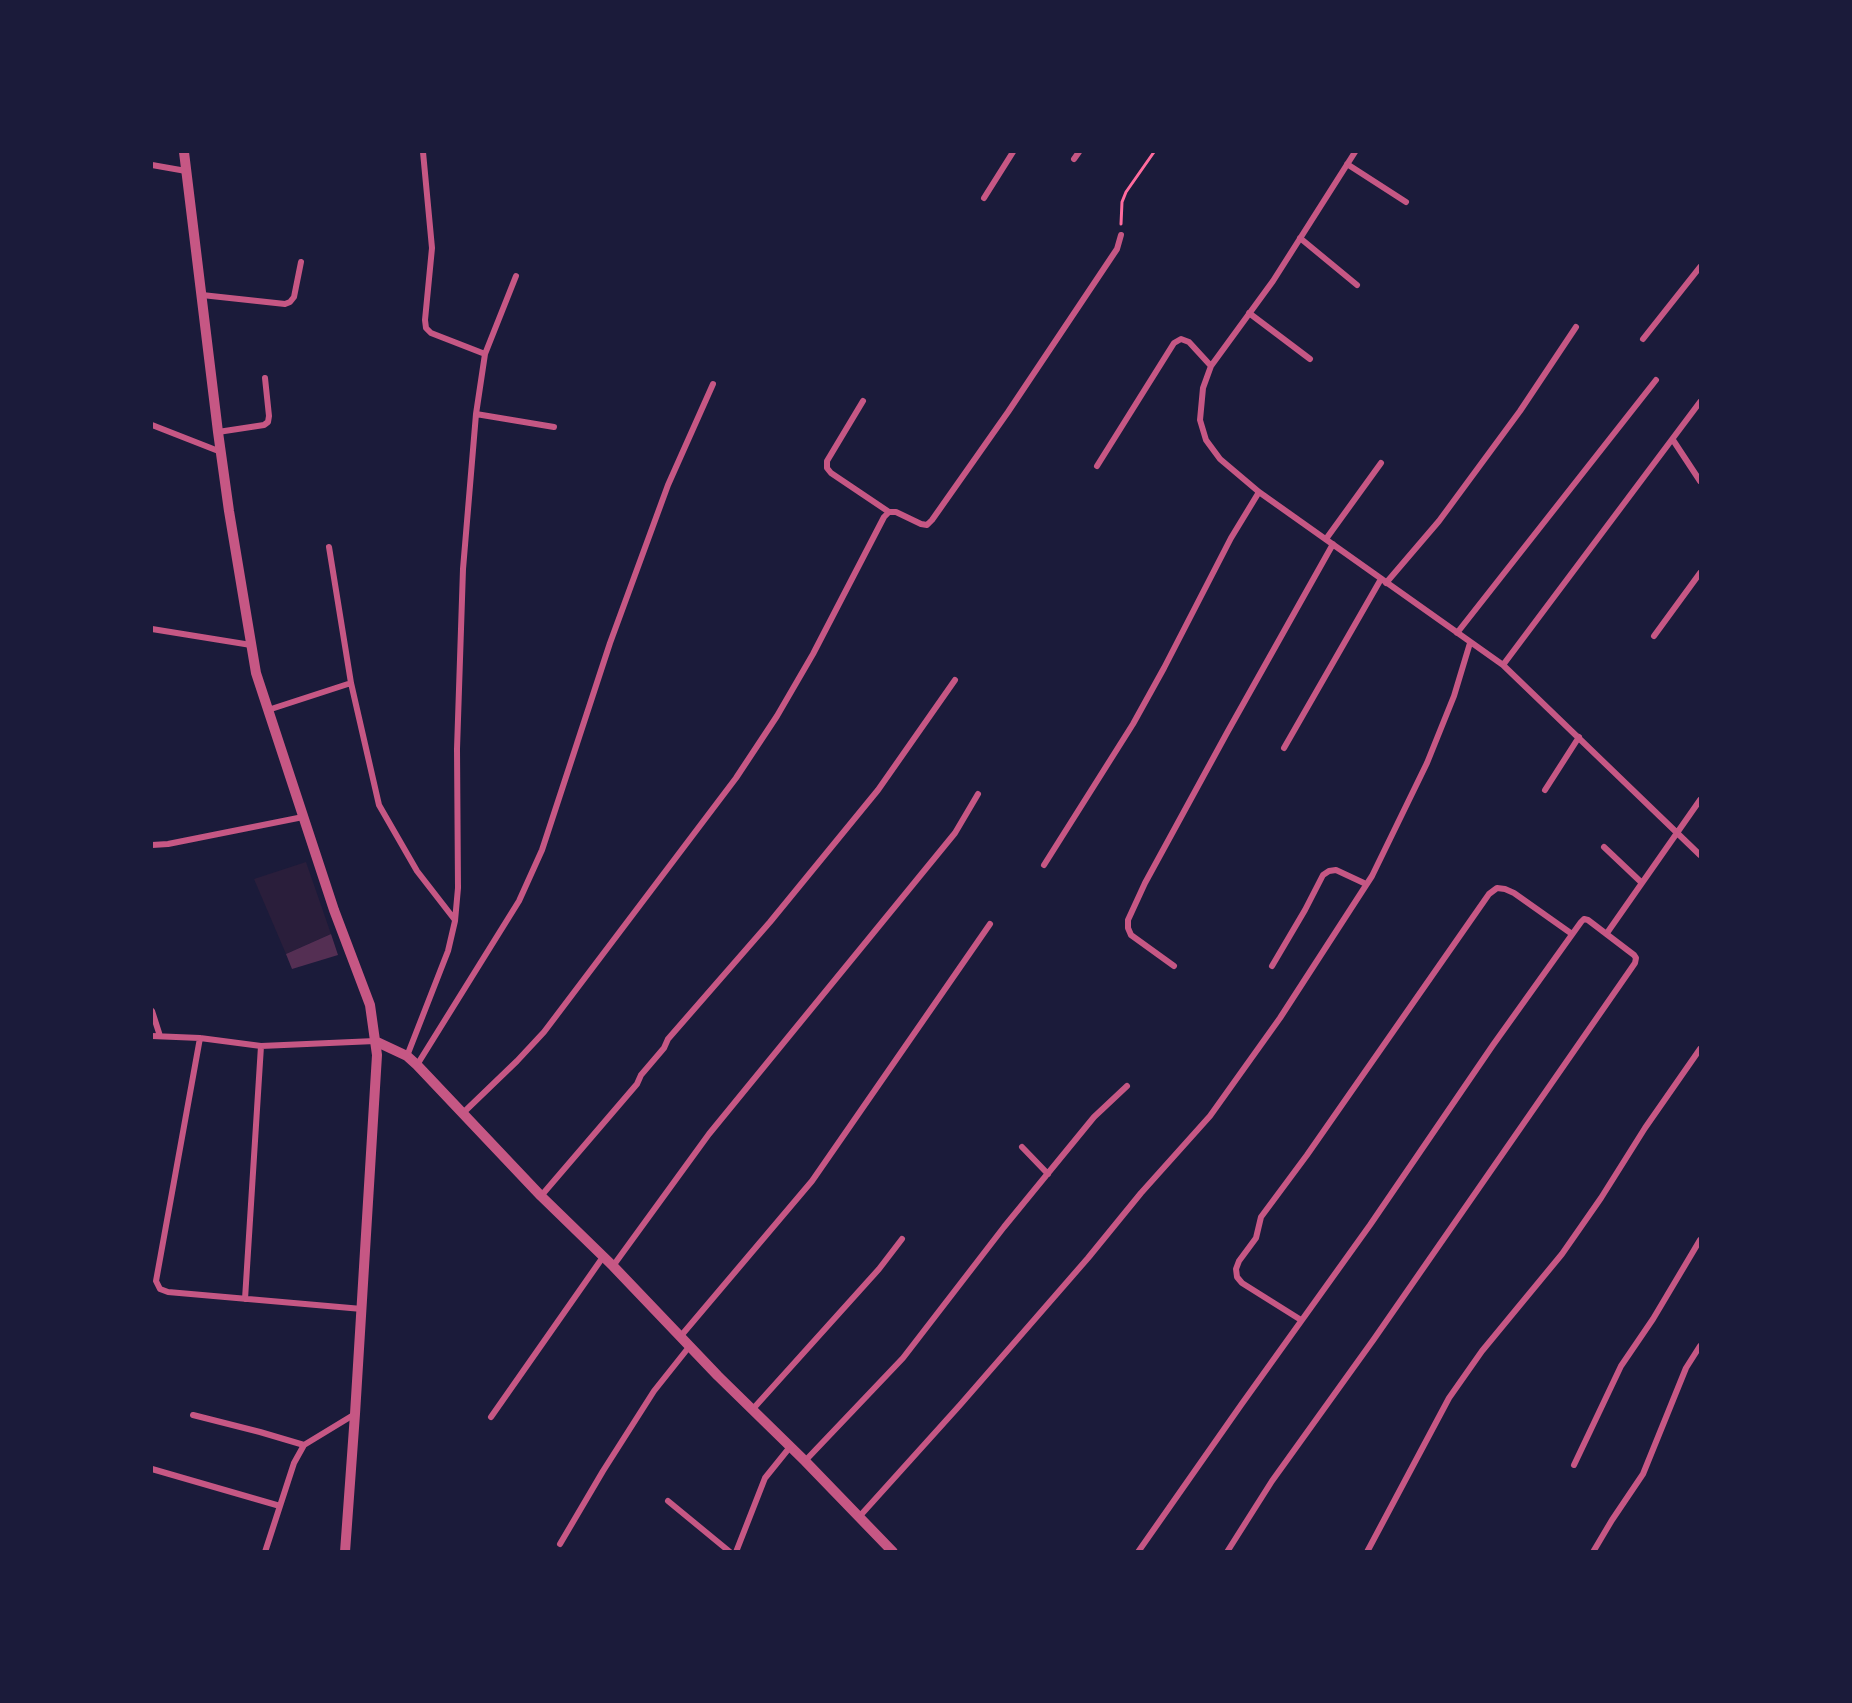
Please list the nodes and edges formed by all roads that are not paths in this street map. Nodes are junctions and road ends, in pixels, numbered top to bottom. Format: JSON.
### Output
{"nodes":[{"id":1,"x":184,"y":152,"type":"edge"},
{"id":2,"x":423,"y":152,"type":"edge"},
{"id":3,"x":1013,"y":152,"type":"edge"},
{"id":4,"x":1079,"y":152,"type":"edge"},
{"id":5,"x":1355,"y":152,"type":"edge"},
{"id":6,"x":1074,"y":159,"type":"dead end"},
{"id":7,"x":1347,"y":164,"type":"junction"},
{"id":8,"x":152,"y":165,"type":"edge"},
{"id":9,"x":186,"y":171,"type":"junction"},
{"id":10,"x":984,"y":198,"type":"dead end"},
{"id":11,"x":1406,"y":201,"type":"dead end"},
{"id":12,"x":1121,"y":235,"type":"road end"},
{"id":13,"x":1300,"y":238,"type":"junction"},
{"id":14,"x":301,"y":262,"type":"dead end"},
{"id":15,"x":1701,"y":267,"type":"edge"},
{"id":16,"x":516,"y":276,"type":"dead end"},
{"id":17,"x":1357,"y":285,"type":"dead end"},
{"id":18,"x":202,"y":295,"type":"junction"},
{"id":19,"x":1249,"y":313,"type":"junction"},
{"id":20,"x":1576,"y":327,"type":"dead end"},
{"id":21,"x":1643,"y":339,"type":"dead end"},
{"id":22,"x":485,"y":354,"type":"junction"},
{"id":23,"x":1310,"y":359,"type":"dead end"},
{"id":24,"x":1211,"y":366,"type":"junction"},
{"id":25,"x":265,"y":378,"type":"dead end"},
{"id":26,"x":1656,"y":380,"type":"dead end"},
{"id":27,"x":713,"y":384,"type":"dead end"},
{"id":28,"x":863,"y":401,"type":"dead end"},
{"id":29,"x":1701,"y":402,"type":"edge"},
{"id":30,"x":476,"y":414,"type":"junction"},
{"id":31,"x":152,"y":425,"type":"edge"},
{"id":32,"x":554,"y":427,"type":"dead end"},
{"id":33,"x":218,"y":432,"type":"junction"},
{"id":34,"x":1673,"y":440,"type":"junction"},
{"id":35,"x":221,"y":452,"type":"junction"},
{"id":36,"x":1381,"y":463,"type":"dead end"},
{"id":37,"x":1096,"y":466,"type":"dead end"},
{"id":38,"x":1701,"y":481,"type":"edge"},
{"id":39,"x":1259,"y":492,"type":"junction"},
{"id":40,"x":889,"y":512,"type":"junction"},
{"id":41,"x":1326,"y":539,"type":"junction"},
{"id":42,"x":1333,"y":544,"type":"junction"},
{"id":43,"x":329,"y":547,"type":"dead end"},
{"id":44,"x":1701,"y":573,"type":"edge"},
{"id":45,"x":1384,"y":581,"type":"junction"},
{"id":46,"x":152,"y":629,"type":"edge"},
{"id":47,"x":1456,"y":633,"type":"junction"},
{"id":48,"x":1654,"y":636,"type":"dead end"},
{"id":49,"x":1470,"y":643,"type":"junction"},
{"id":50,"x":251,"y":645,"type":"junction"},
{"id":51,"x":1503,"y":665,"type":"junction"},
{"id":52,"x":955,"y":680,"type":"dead end"},
{"id":53,"x":351,"y":683,"type":"junction"},
{"id":54,"x":268,"y":710,"type":"junction"},
{"id":55,"x":1579,"y":737,"type":"junction"},
{"id":56,"x":1284,"y":748,"type":"dead end"},
{"id":57,"x":1545,"y":790,"type":"dead end"},
{"id":58,"x":978,"y":794,"type":"dead end"},
{"id":59,"x":1701,"y":800,"type":"edge"},
{"id":60,"x":303,"y":817,"type":"junction"},
{"id":61,"x":1677,"y":833,"type":"junction"},
{"id":62,"x":152,"y":845,"type":"edge"},
{"id":63,"x":1604,"y":847,"type":"dead end"},
{"id":64,"x":1701,"y":855,"type":"edge"},
{"id":65,"x":1044,"y":865,"type":"dead end"},
{"id":66,"x":1642,"y":883,"type":"junction"},
{"id":67,"x":1366,"y":884,"type":"junction"},
{"id":68,"x":455,"y":921,"type":"junction"},
{"id":69,"x":990,"y":924,"type":"dead end"},
{"id":70,"x":1572,"y":933,"type":"junction"},
{"id":71,"x":1607,"y":933,"type":"junction"},
{"id":72,"x":1174,"y":966,"type":"dead end"},
{"id":73,"x":1272,"y":966,"type":"dead end"},
{"id":74,"x":152,"y":1011,"type":"edge"},
{"id":75,"x":152,"y":1036,"type":"edge"},
{"id":76,"x":160,"y":1036,"type":"junction"},
{"id":77,"x":200,"y":1038,"type":"junction"},
{"id":78,"x":375,"y":1041,"type":"junction"},
{"id":79,"x":261,"y":1046,"type":"junction"},
{"id":80,"x":1701,"y":1049,"type":"edge"},
{"id":81,"x":407,"y":1056,"type":"junction"},
{"id":82,"x":417,"y":1065,"type":"junction"},
{"id":83,"x":1127,"y":1086,"type":"dead end"},
{"id":84,"x":463,"y":1113,"type":"junction"},
{"id":85,"x":1022,"y":1147,"type":"dead end"},
{"id":86,"x":1048,"y":1174,"type":"junction"},
{"id":87,"x":541,"y":1196,"type":"junction"},
{"id":88,"x":902,"y":1239,"type":"dead end"},
{"id":89,"x":1701,"y":1240,"type":"edge"},
{"id":90,"x":603,"y":1257,"type":"junction"},
{"id":91,"x":613,"y":1266,"type":"junction"},
{"id":92,"x":244,"y":1299,"type":"junction"},
{"id":93,"x":362,"y":1309,"type":"junction"},
{"id":94,"x":1301,"y":1320,"type":"junction"},
{"id":95,"x":680,"y":1337,"type":"junction"},
{"id":96,"x":1701,"y":1346,"type":"edge"},
{"id":97,"x":689,"y":1347,"type":"junction"},
{"id":98,"x":752,"y":1410,"type":"junction"},
{"id":99,"x":356,"y":1414,"type":"junction"},
{"id":100,"x":193,"y":1415,"type":"dead end"},
{"id":101,"x":490,"y":1417,"type":"dead end"},
{"id":102,"x":304,"y":1445,"type":"junction"},
{"id":103,"x":790,"y":1447,"type":"junction"},
{"id":104,"x":805,"y":1461,"type":"junction"},
{"id":105,"x":1574,"y":1465,"type":"dead end"},
{"id":106,"x":152,"y":1469,"type":"edge"},
{"id":107,"x":668,"y":1501,"type":"dead end"},
{"id":108,"x":280,"y":1506,"type":"junction"},
{"id":109,"x":859,"y":1517,"type":"junction"},
{"id":110,"x":560,"y":1544,"type":"dead end"},
{"id":111,"x":265,"y":1551,"type":"edge"},
{"id":112,"x":345,"y":1551,"type":"edge"},
{"id":113,"x":730,"y":1551,"type":"edge"},
{"id":114,"x":736,"y":1551,"type":"edge"},
{"id":115,"x":893,"y":1551,"type":"edge"},
{"id":116,"x":1138,"y":1551,"type":"edge"},
{"id":117,"x":1227,"y":1551,"type":"edge"},
{"id":118,"x":1367,"y":1551,"type":"edge"},
{"id":119,"x":1593,"y":1551,"type":"edge"}],
"edges":[{"from":1,"to":9,"type":"street"},
{"from":2,"to":22,"type":"street"},
{"from":3,"to":10,"type":"street"},
{"from":4,"to":6,"type":"street"},
{"from":5,"to":7,"type":"street"},
{"from":7,"to":11,"type":"street"},
{"from":7,"to":13,"type":"street"},
{"from":8,"to":9,"type":"street"},
{"from":9,"to":18,"type":"street"},
{"from":12,"to":40,"type":"street"},
{"from":13,"to":17,"type":"street"},
{"from":13,"to":19,"type":"street"},
{"from":14,"to":18,"type":"street"},
{"from":15,"to":21,"type":"street"},
{"from":16,"to":22,"type":"street"},
{"from":18,"to":33,"type":"street"},
{"from":19,"to":23,"type":"street"},
{"from":19,"to":24,"type":"street"},
{"from":20,"to":45,"type":"street"},
{"from":22,"to":30,"type":"street"},
{"from":24,"to":37,"type":"street"},
{"from":24,"to":39,"type":"street"},
{"from":25,"to":33,"type":"street"},
{"from":26,"to":47,"type":"street"},
{"from":27,"to":82,"type":"street"},
{"from":28,"to":40,"type":"street"},
{"from":29,"to":34,"type":"street"},
{"from":30,"to":32,"type":"street"},
{"from":30,"to":68,"type":"street"},
{"from":31,"to":35,"type":"street"},
{"from":33,"to":35,"type":"street"},
{"from":34,"to":38,"type":"street"},
{"from":34,"to":51,"type":"street"},
{"from":35,"to":50,"type":"street"},
{"from":36,"to":41,"type":"street"},
{"from":39,"to":41,"type":"street"},
{"from":39,"to":65,"type":"street"},
{"from":40,"to":84,"type":"street"},
{"from":41,"to":42,"type":"street"},
{"from":42,"to":45,"type":"street"},
{"from":42,"to":72,"type":"street"},
{"from":43,"to":53,"type":"street"},
{"from":44,"to":48,"type":"street"},
{"from":45,"to":47,"type":"street"},
{"from":45,"to":56,"type":"street"},
{"from":46,"to":50,"type":"street"},
{"from":47,"to":49,"type":"street"},
{"from":49,"to":51,"type":"street"},
{"from":49,"to":67,"type":"street"},
{"from":50,"to":54,"type":"street"},
{"from":51,"to":55,"type":"street"},
{"from":52,"to":87,"type":"street"},
{"from":53,"to":54,"type":"street"},
{"from":53,"to":68,"type":"street"},
{"from":54,"to":60,"type":"street"},
{"from":55,"to":57,"type":"street"},
{"from":55,"to":61,"type":"street"},
{"from":58,"to":91,"type":"street"},
{"from":59,"to":61,"type":"street"},
{"from":60,"to":62,"type":"street"},
{"from":60,"to":78,"type":"street"},
{"from":61,"to":64,"type":"street"},
{"from":61,"to":66,"type":"street"},
{"from":63,"to":66,"type":"street"},
{"from":66,"to":71,"type":"street"},
{"from":67,"to":73,"type":"street"},
{"from":67,"to":109,"type":"street"},
{"from":68,"to":81,"type":"street"},
{"from":69,"to":95,"type":"street"},
{"from":70,"to":71,"type":"street"},
{"from":70,"to":94,"type":"street"},
{"from":70,"to":94,"type":"street"},
{"from":71,"to":117,"type":"street"},
{"from":74,"to":76,"type":"street"},
{"from":75,"to":76,"type":"street"},
{"from":76,"to":77,"type":"street"},
{"from":77,"to":79,"type":"street"},
{"from":77,"to":92,"type":"street"},
{"from":78,"to":79,"type":"street"},
{"from":78,"to":81,"type":"street"},
{"from":78,"to":93,"type":"street"},
{"from":79,"to":92,"type":"street"},
{"from":80,"to":118,"type":"street"},
{"from":81,"to":82,"type":"street"},
{"from":82,"to":84,"type":"street"},
{"from":83,"to":86,"type":"street"},
{"from":84,"to":87,"type":"street"},
{"from":85,"to":86,"type":"street"},
{"from":86,"to":104,"type":"street"},
{"from":87,"to":90,"type":"street"},
{"from":88,"to":98,"type":"street"},
{"from":89,"to":105,"type":"street"},
{"from":90,"to":91,"type":"street"},
{"from":90,"to":101,"type":"street"},
{"from":91,"to":95,"type":"street"},
{"from":92,"to":93,"type":"street"},
{"from":93,"to":99,"type":"street"},
{"from":94,"to":116,"type":"street"},
{"from":95,"to":97,"type":"street"},
{"from":96,"to":119,"type":"street"},
{"from":97,"to":98,"type":"street"},
{"from":97,"to":110,"type":"street"},
{"from":98,"to":103,"type":"street"},
{"from":99,"to":102,"type":"street"},
{"from":99,"to":112,"type":"street"},
{"from":100,"to":102,"type":"street"},
{"from":102,"to":108,"type":"street"},
{"from":103,"to":104,"type":"street"},
{"from":103,"to":114,"type":"street"},
{"from":104,"to":109,"type":"street"},
{"from":106,"to":108,"type":"street"},
{"from":107,"to":113,"type":"street"},
{"from":108,"to":111,"type":"street"},
{"from":109,"to":115,"type":"street"}]}
